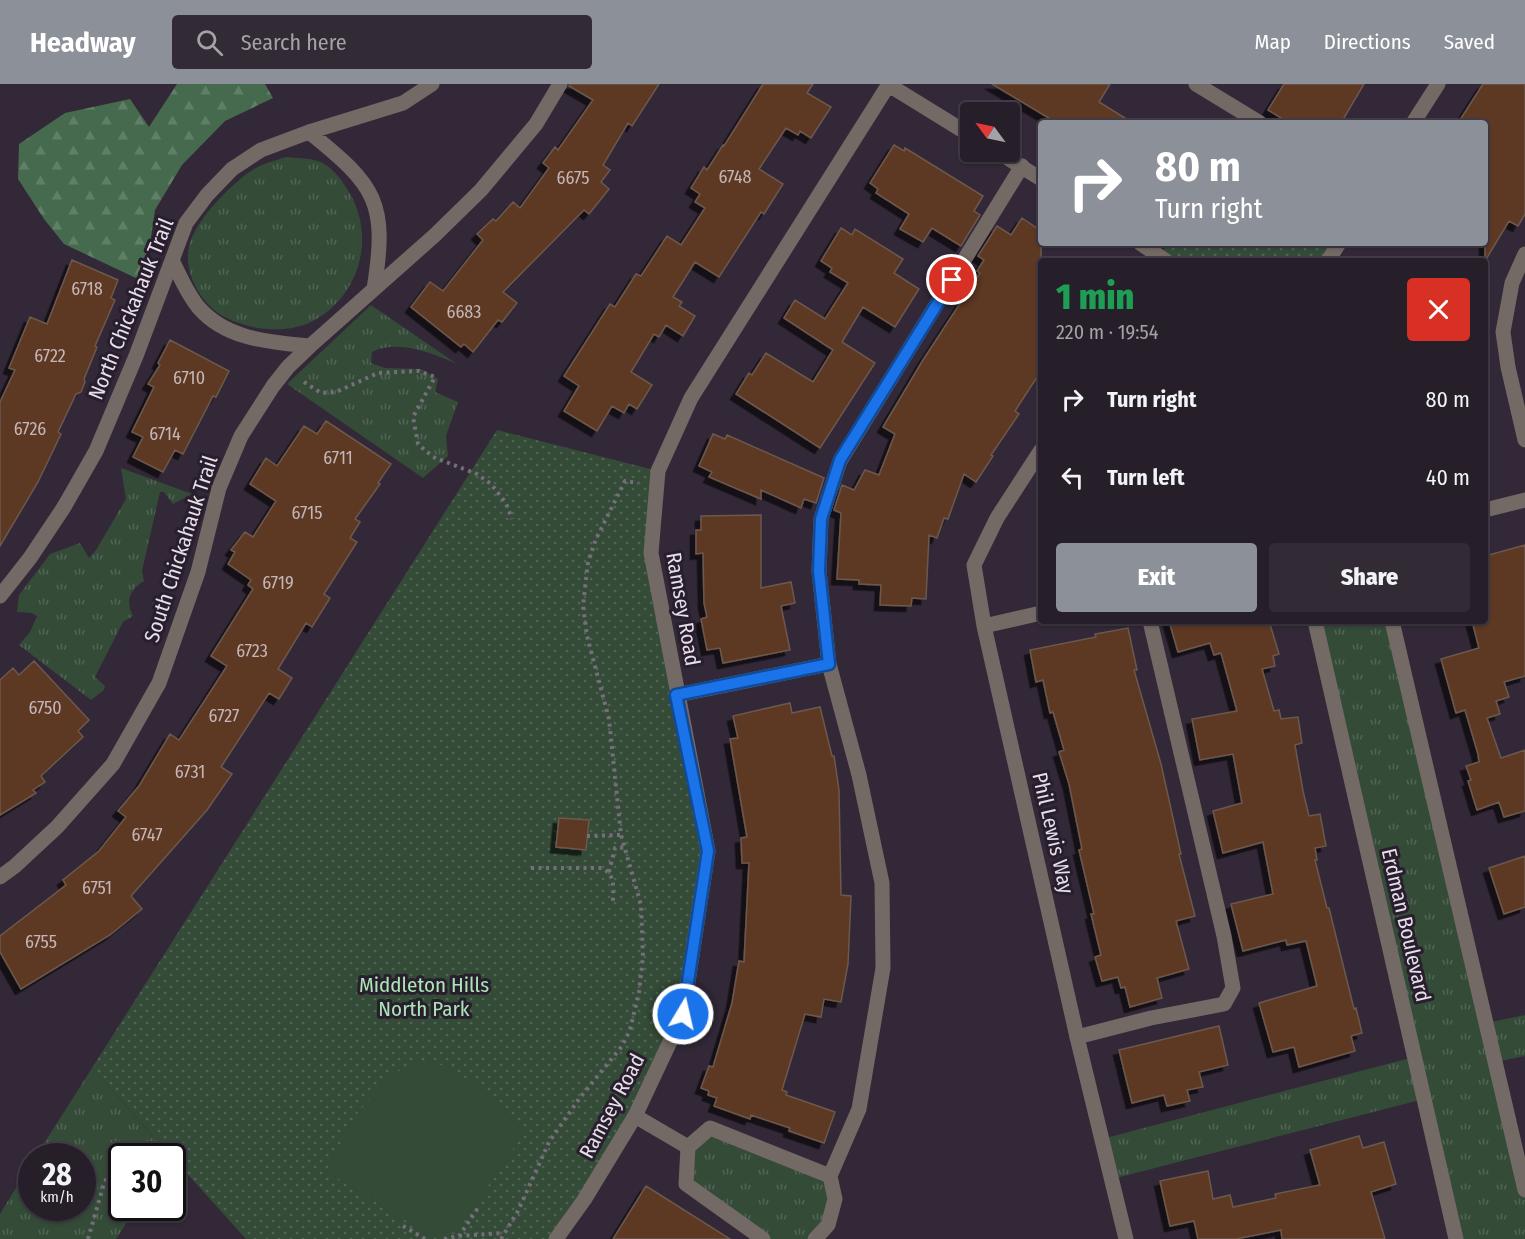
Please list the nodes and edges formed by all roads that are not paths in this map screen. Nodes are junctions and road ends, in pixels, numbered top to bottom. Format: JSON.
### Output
{"nodes":[{"id":1,"x":432,"y":84,"type":"edge"},
{"id":2,"x":560,"y":84,"type":"edge"},
{"id":3,"x":889,"y":84,"type":"edge"},
{"id":4,"x":1196,"y":84,"type":"edge"},
{"id":5,"x":1438,"y":84,"type":"edge"},
{"id":6,"x":1255,"y":120,"type":"edge"},
{"id":7,"x":1415,"y":120,"type":"edge"},
{"id":8,"x":960,"y":129,"type":"edge"},
{"id":9,"x":309,"y":132,"type":"junction"},
{"id":10,"x":1015,"y":162,"type":"edge"},
{"id":11,"x":1022,"y":166,"type":"junction"},
{"id":12,"x":1038,"y":177,"type":"edge"},
{"id":13,"x":1144,"y":246,"type":"edge"},
{"id":14,"x":1525,"y":254,"type":"edge"},
{"id":15,"x":1159,"y":258,"type":"edge"},
{"id":16,"x":172,"y":260,"type":"junction"},
{"id":17,"x":374,"y":290,"type":"junction"},
{"id":18,"x":310,"y":346,"type":"junction"},
{"id":19,"x":1525,"y":440,"type":"edge"},
{"id":20,"x":1038,"y":455,"type":"edge"},
{"id":21,"x":1525,"y":500,"type":"edge"},
{"id":22,"x":1488,"y":509,"type":"edge"},
{"id":23,"x":0,"y":596,"type":"edge"},
{"id":24,"x":1038,"y":614,"type":"edge"},
{"id":25,"x":1151,"y":624,"type":"edge"},
{"id":26,"x":1316,"y":624,"type":"edge"},
{"id":27,"x":1393,"y":624,"type":"edge"},
{"id":28,"x":984,"y":626,"type":"junction"},
{"id":29,"x":829,"y":664,"type":"junction"},
{"id":30,"x":676,"y":695,"type":"junction"},
{"id":31,"x":0,"y":877,"type":"edge"},
{"id":32,"x":1077,"y":1037,"type":"junction"},
{"id":33,"x":635,"y":1116,"type":"junction"},
{"id":34,"x":688,"y":1147,"type":"junction"},
{"id":35,"x":830,"y":1176,"type":"junction"},
{"id":36,"x":1525,"y":1190,"type":"edge"},
{"id":37,"x":556,"y":1239,"type":"edge"},
{"id":38,"x":763,"y":1239,"type":"edge"},
{"id":39,"x":816,"y":1239,"type":"edge"},
{"id":40,"x":1126,"y":1239,"type":"edge"},
{"id":41,"x":1456,"y":1239,"type":"edge"}],
"edges":[{"from":1,"to":9,"type":"street","name":"North Chickahauk Trail"},
{"from":2,"to":17,"type":"street","name":"South Chickahauk Trail"},
{"from":3,"to":8,"type":"street"},
{"from":3,"to":30,"type":"street","name":"Ramsey Road"},
{"from":4,"to":6,"type":"street"},
{"from":5,"to":7,"type":"street"},
{"from":9,"to":16,"type":"street","name":"North Chickahauk Trail"},
{"from":9,"to":17,"type":"street"},
{"from":10,"to":11,"type":"street"},
{"from":11,"to":12,"type":"street"},
{"from":11,"to":29,"type":"street"},
{"from":13,"to":15,"type":"street"},
{"from":14,"to":19,"type":"street"},
{"from":16,"to":18,"type":"street"},
{"from":16,"to":23,"type":"street","name":"North Chickahauk Trail"},
{"from":17,"to":18,"type":"street","name":"South Chickahauk Trail"},
{"from":18,"to":31,"type":"street","name":"South Chickahauk Trail"},
{"from":20,"to":28,"type":"street","name":"Phil Lewis Way"},
{"from":21,"to":22,"type":"street"},
{"from":24,"to":28,"type":"street"},
{"from":25,"to":32,"type":"street"},
{"from":26,"to":41,"type":"street","name":"Erdman Boulevard"},
{"from":27,"to":36,"type":"street"},
{"from":28,"to":32,"type":"street","name":"Phil Lewis Way"},
{"from":29,"to":30,"type":"street"},
{"from":29,"to":35,"type":"street"},
{"from":30,"to":33,"type":"street","name":"Ramsey Road"},
{"from":32,"to":40,"type":"street","name":"Phil Lewis Way"},
{"from":33,"to":34,"type":"street"},
{"from":33,"to":37,"type":"street","name":"Ramsey Road"},
{"from":34,"to":35,"type":"street"},
{"from":34,"to":38,"type":"street"},
{"from":35,"to":39,"type":"street"}]}
